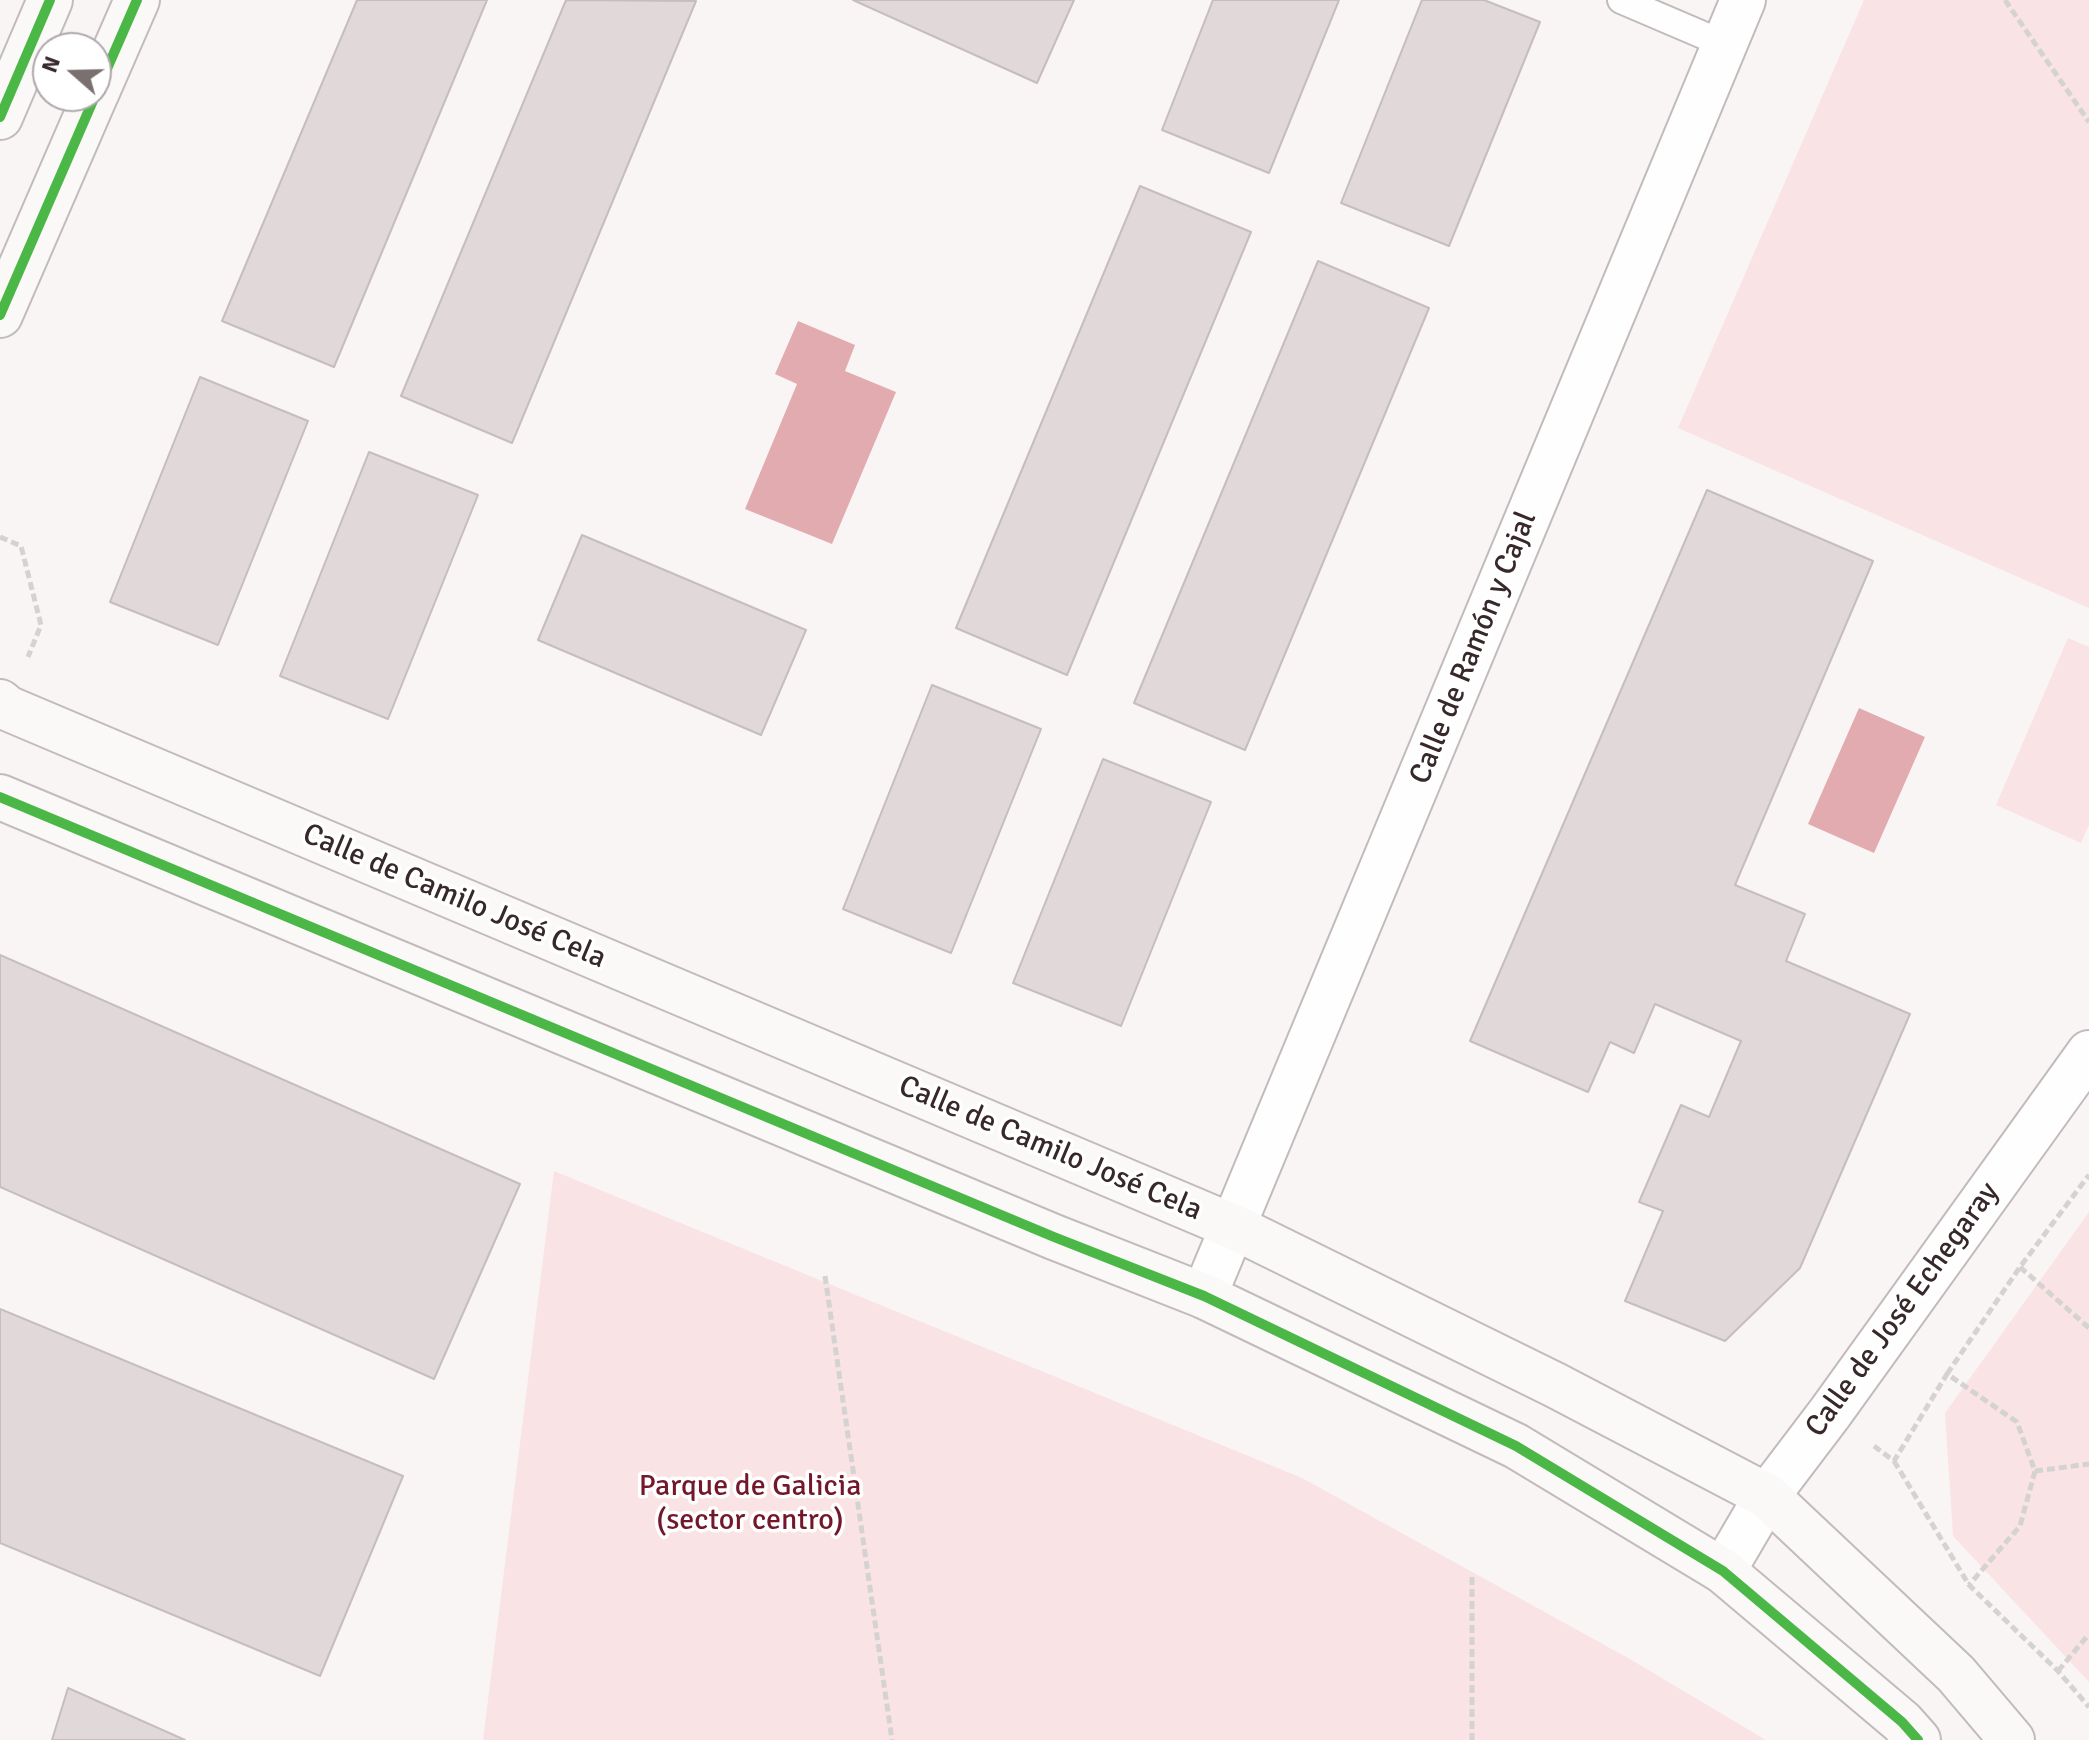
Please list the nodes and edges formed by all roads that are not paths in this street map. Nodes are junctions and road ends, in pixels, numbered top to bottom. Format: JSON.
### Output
{"nodes":[{"id":1,"x":50,"y":0,"type":"edge"},
{"id":2,"x":137,"y":0,"type":"edge"},
{"id":3,"x":1621,"y":0,"type":"edge"},
{"id":4,"x":1743,"y":0,"type":"edge"},
{"id":5,"x":1724,"y":44,"type":"junction"},
{"id":6,"x":112,"y":58,"type":"edge"},
{"id":7,"x":89,"y":112,"type":"edge"},
{"id":8,"x":0,"y":117,"type":"edge"},
{"id":9,"x":0,"y":315,"type":"edge"},
{"id":10,"x":0,"y":702,"type":"edge"},
{"id":11,"x":0,"y":797,"type":"edge"},
{"id":12,"x":2089,"y":1053,"type":"edge"},
{"id":13,"x":1234,"y":1227,"type":"junction"},
{"id":14,"x":1204,"y":1296,"type":"junction"},
{"id":15,"x":1767,"y":1496,"type":"junction"},
{"id":16,"x":1723,"y":1571,"type":"junction"},
{"id":17,"x":1918,"y":1740,"type":"edge"},
{"id":18,"x":2012,"y":1740,"type":"edge"}],
"edges":[{"from":1,"to":8,"type":"street"},
{"from":2,"to":6,"type":"street"},
{"from":3,"to":5,"type":"lane"},
{"from":4,"to":5,"type":"street","name":"Calle de Ramón y Cajal"},
{"from":5,"to":13,"type":"street","name":"Calle de Ramón y Cajal"},
{"from":7,"to":9,"type":"street"},
{"from":10,"to":13,"type":"street","name":"Calle de Camilo José Cela"},
{"from":11,"to":14,"type":"street"},
{"from":12,"to":15,"type":"street","name":"Calle de José Echegaray"},
{"from":13,"to":14,"type":"street","name":"Calle de Ramón y Cajal"},
{"from":13,"to":15,"type":"street","name":"Calle de Camilo José Cela"},
{"from":14,"to":16,"type":"street"},
{"from":15,"to":16,"type":"street","name":"Calle de José Echegaray"},
{"from":15,"to":18,"type":"street","name":"Calle de Camilo José Cela"},
{"from":16,"to":17,"type":"street"}]}
